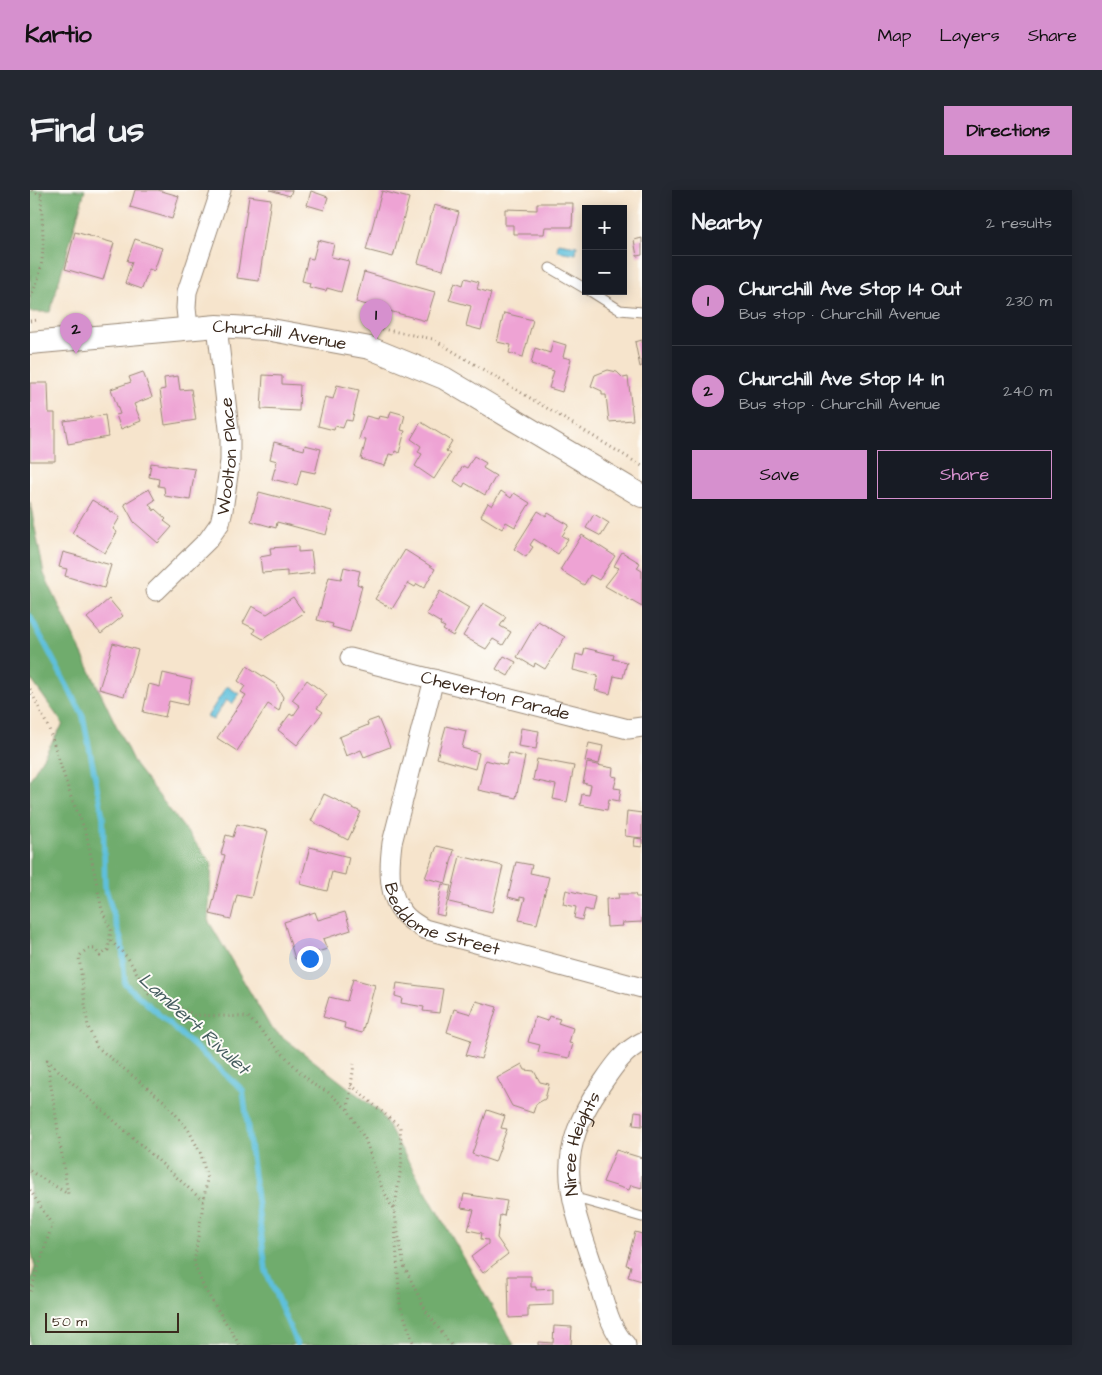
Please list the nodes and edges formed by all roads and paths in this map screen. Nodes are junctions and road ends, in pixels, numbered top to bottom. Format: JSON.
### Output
{"nodes":[{"id":1,"x":32,"y":190,"type":"edge"},
{"id":2,"x":41,"y":190,"type":"edge"},
{"id":3,"x":221,"y":190,"type":"edge"},
{"id":4,"x":41,"y":196,"type":"junction"},
{"id":5,"x":550,"y":268,"type":"dead end"},
{"id":6,"x":582,"y":287,"type":"edge"},
{"id":7,"x":596,"y":295,"type":"edge"},
{"id":8,"x":30,"y":297,"type":"edge"},
{"id":9,"x":642,"y":312,"type":"edge"},
{"id":10,"x":217,"y":326,"type":"junction"},
{"id":11,"x":188,"y":327,"type":"junction"},
{"id":12,"x":30,"y":344,"type":"edge"},
{"id":13,"x":642,"y":496,"type":"edge"},
{"id":14,"x":156,"y":590,"type":"dead end"},
{"id":15,"x":350,"y":658,"type":"dead end"},
{"id":16,"x":434,"y":679,"type":"junction"},
{"id":17,"x":30,"y":689,"type":"edge"},
{"id":18,"x":642,"y":727,"type":"edge"},
{"id":19,"x":111,"y":941,"type":"junction"},
{"id":20,"x":642,"y":988,"type":"edge"},
{"id":21,"x":642,"y":1042,"type":"edge"},
{"id":22,"x":354,"y":1064,"type":"dead end"},
{"id":23,"x":351,"y":1085,"type":"junction"},
{"id":24,"x":348,"y":1110,"type":"junction"},
{"id":25,"x":30,"y":1171,"type":"edge"},
{"id":26,"x":30,"y":1190,"type":"edge"},
{"id":27,"x":572,"y":1199,"type":"junction"},
{"id":28,"x":205,"y":1203,"type":"junction"},
{"id":29,"x":394,"y":1212,"type":"junction"},
{"id":30,"x":642,"y":1217,"type":"edge"},
{"id":31,"x":30,"y":1293,"type":"edge"},
{"id":32,"x":240,"y":1345,"type":"edge"},
{"id":33,"x":414,"y":1345,"type":"edge"},
{"id":34,"x":452,"y":1345,"type":"edge"},
{"id":35,"x":626,"y":1345,"type":"edge"}],
"edges":[{"from":1,"to":4,"type":"path"},
{"from":2,"to":4,"type":"path"},
{"from":3,"to":11,"type":"street"},
{"from":4,"to":8,"type":"path"},
{"from":5,"to":6,"type":"lane"},
{"from":7,"to":9,"type":"lane"},
{"from":10,"to":11,"type":"street","name":"Churchill Avenue"},
{"from":10,"to":13,"type":"street","name":"Churchill Avenue"},
{"from":10,"to":14,"type":"street","name":"Woolton Place"},
{"from":11,"to":12,"type":"street","name":"Churchill Avenue"},
{"from":15,"to":16,"type":"street","name":"Cheverton Parade"},
{"from":16,"to":18,"type":"street","name":"Cheverton Parade"},
{"from":16,"to":20,"type":"street","name":"Beddome Street"},
{"from":17,"to":19,"type":"path"},
{"from":19,"to":24,"type":"path"},
{"from":19,"to":28,"type":"path"},
{"from":21,"to":27,"type":"street","name":"Niree Heights"},
{"from":22,"to":23,"type":"path"},
{"from":23,"to":24,"type":"path"},
{"from":23,"to":29,"type":"path"},
{"from":24,"to":29,"type":"path"},
{"from":25,"to":28,"type":"path"},
{"from":26,"to":31,"type":"path"},
{"from":27,"to":30,"type":"lane"},
{"from":27,"to":35,"type":"street","name":"Niree Heights"},
{"from":28,"to":32,"type":"path"},
{"from":29,"to":33,"type":"path"},
{"from":29,"to":34,"type":"path"}]}
